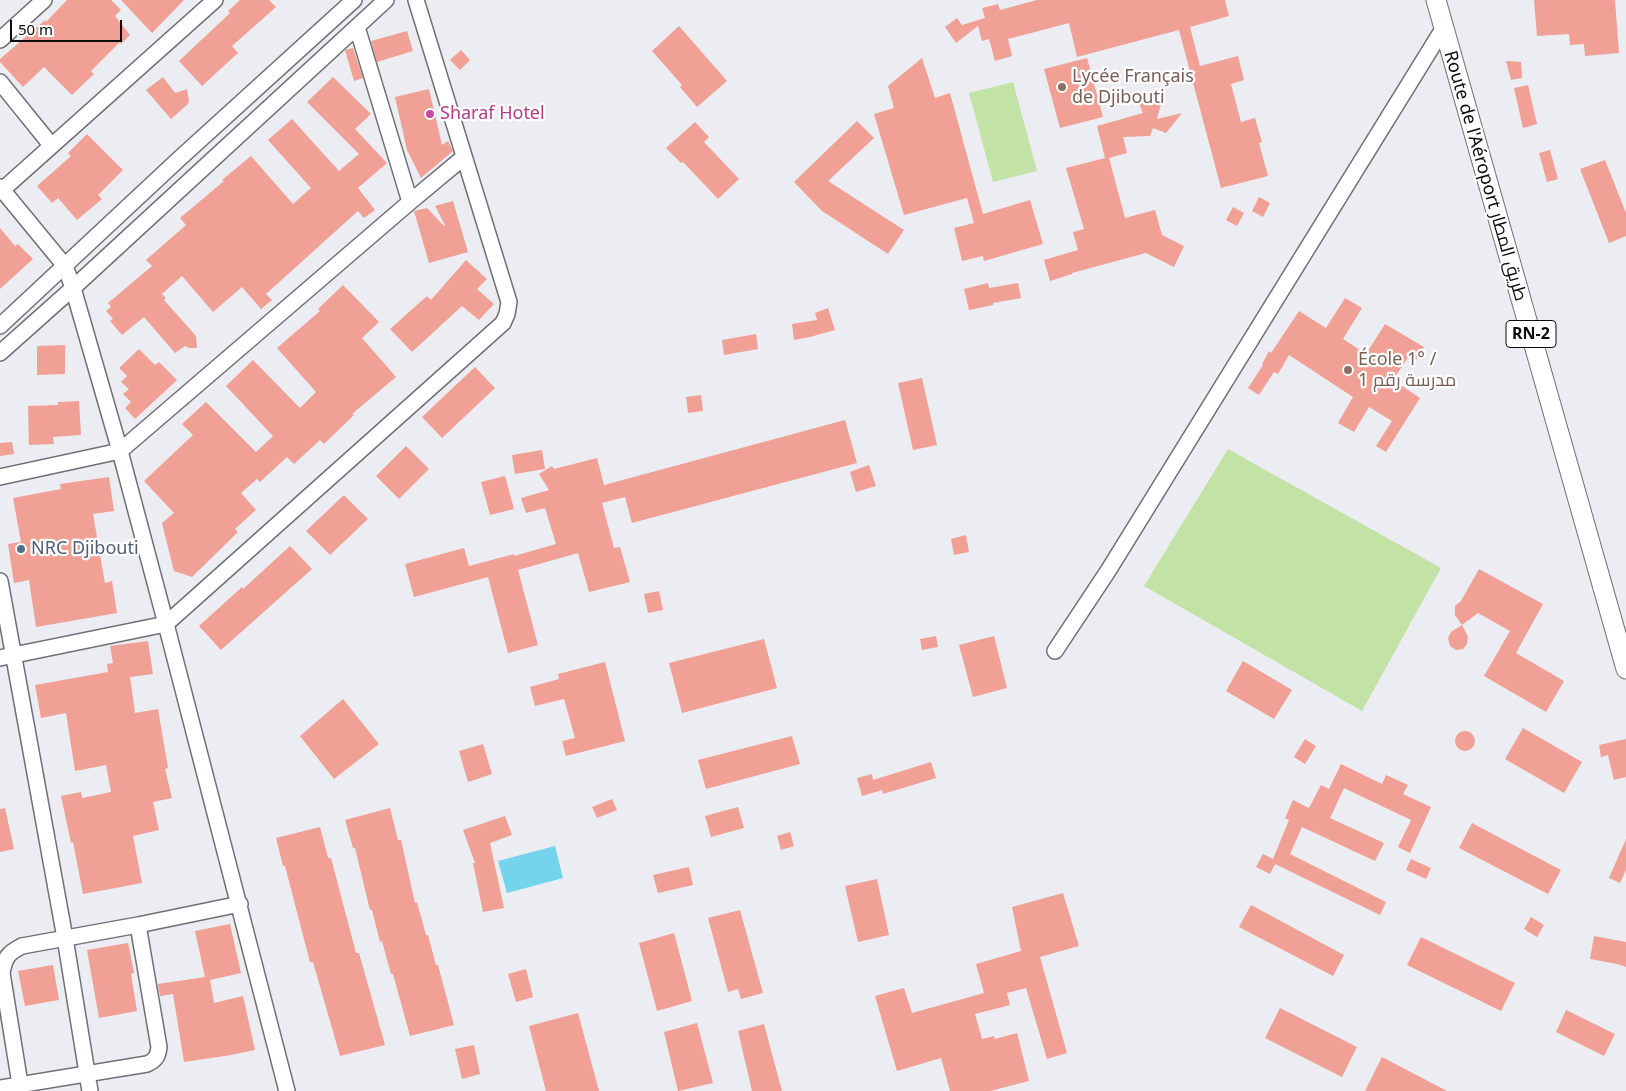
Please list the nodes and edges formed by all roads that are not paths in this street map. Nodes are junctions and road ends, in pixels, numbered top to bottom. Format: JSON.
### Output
{"nodes":[{"id":1,"x":44,"y":0,"type":"edge"},
{"id":2,"x":215,"y":0,"type":"edge"},
{"id":3,"x":354,"y":0,"type":"edge"},
{"id":4,"x":386,"y":0,"type":"edge"},
{"id":5,"x":416,"y":0,"type":"edge"},
{"id":6,"x":1436,"y":0,"type":"edge"},
{"id":7,"x":357,"y":27,"type":"junction"},
{"id":8,"x":1443,"y":29,"type":"junction"},
{"id":9,"x":0,"y":40,"type":"edge"},
{"id":10,"x":0,"y":82,"type":"edge"},
{"id":11,"x":51,"y":145,"type":"junction"},
{"id":12,"x":464,"y":157,"type":"junction"},
{"id":13,"x":1,"y":189,"type":"edge"},
{"id":14,"x":410,"y":202,"type":"junction"},
{"id":15,"x":65,"y":266,"type":"junction"},
{"id":16,"x":73,"y":288,"type":"junction"},
{"id":17,"x":0,"y":326,"type":"edge"},
{"id":18,"x":0,"y":353,"type":"edge"},
{"id":19,"x":120,"y":451,"type":"junction"},
{"id":20,"x":0,"y":477,"type":"edge"},
{"id":21,"x":0,"y":581,"type":"edge"},
{"id":22,"x":166,"y":624,"type":"junction"},
{"id":23,"x":1055,"y":652,"type":"dead end"},
{"id":24,"x":7,"y":657,"type":"edge"},
{"id":25,"x":1626,"y":669,"type":"edge"},
{"id":26,"x":240,"y":904,"type":"junction"},
{"id":27,"x":138,"y":925,"type":"junction"},
{"id":28,"x":65,"y":938,"type":"junction"},
{"id":29,"x":87,"y":1074,"type":"junction"},
{"id":30,"x":20,"y":1084,"type":"junction"},
{"id":31,"x":0,"y":1088,"type":"edge"},
{"id":32,"x":90,"y":1091,"type":"edge"},
{"id":33,"x":287,"y":1091,"type":"edge"}],
"edges":[{"from":1,"to":9,"type":"street"},
{"from":2,"to":11,"type":"street"},
{"from":3,"to":15,"type":"street"},
{"from":4,"to":7,"type":"street"},
{"from":5,"to":12,"type":"street"},
{"from":6,"to":8,"type":"main road","name":"Route de l'Aéroport طريق المطار","number":"RN-2"},
{"from":7,"to":14,"type":"street"},
{"from":7,"to":16,"type":"street"},
{"from":8,"to":23,"type":"street"},
{"from":8,"to":25,"type":"main road","name":"Route de l'Aéroport طريق المطار","number":"RN-2"},
{"from":10,"to":11,"type":"street"},
{"from":11,"to":13,"type":"street"},
{"from":12,"to":14,"type":"street"},
{"from":12,"to":22,"type":"street"},
{"from":13,"to":15,"type":"street"},
{"from":14,"to":19,"type":"street"},
{"from":15,"to":16,"type":"street"},
{"from":15,"to":17,"type":"street"},
{"from":16,"to":18,"type":"street"},
{"from":16,"to":19,"type":"street"},
{"from":19,"to":20,"type":"street"},
{"from":19,"to":22,"type":"street"},
{"from":21,"to":24,"type":"street"},
{"from":22,"to":24,"type":"street"},
{"from":22,"to":26,"type":"street"},
{"from":24,"to":28,"type":"street"},
{"from":26,"to":27,"type":"street"},
{"from":26,"to":33,"type":"street"},
{"from":27,"to":28,"type":"street"},
{"from":27,"to":29,"type":"street"},
{"from":28,"to":29,"type":"street"},
{"from":28,"to":30,"type":"street"},
{"from":29,"to":30,"type":"street"},
{"from":29,"to":32,"type":"street"},
{"from":30,"to":31,"type":"street"}]}
